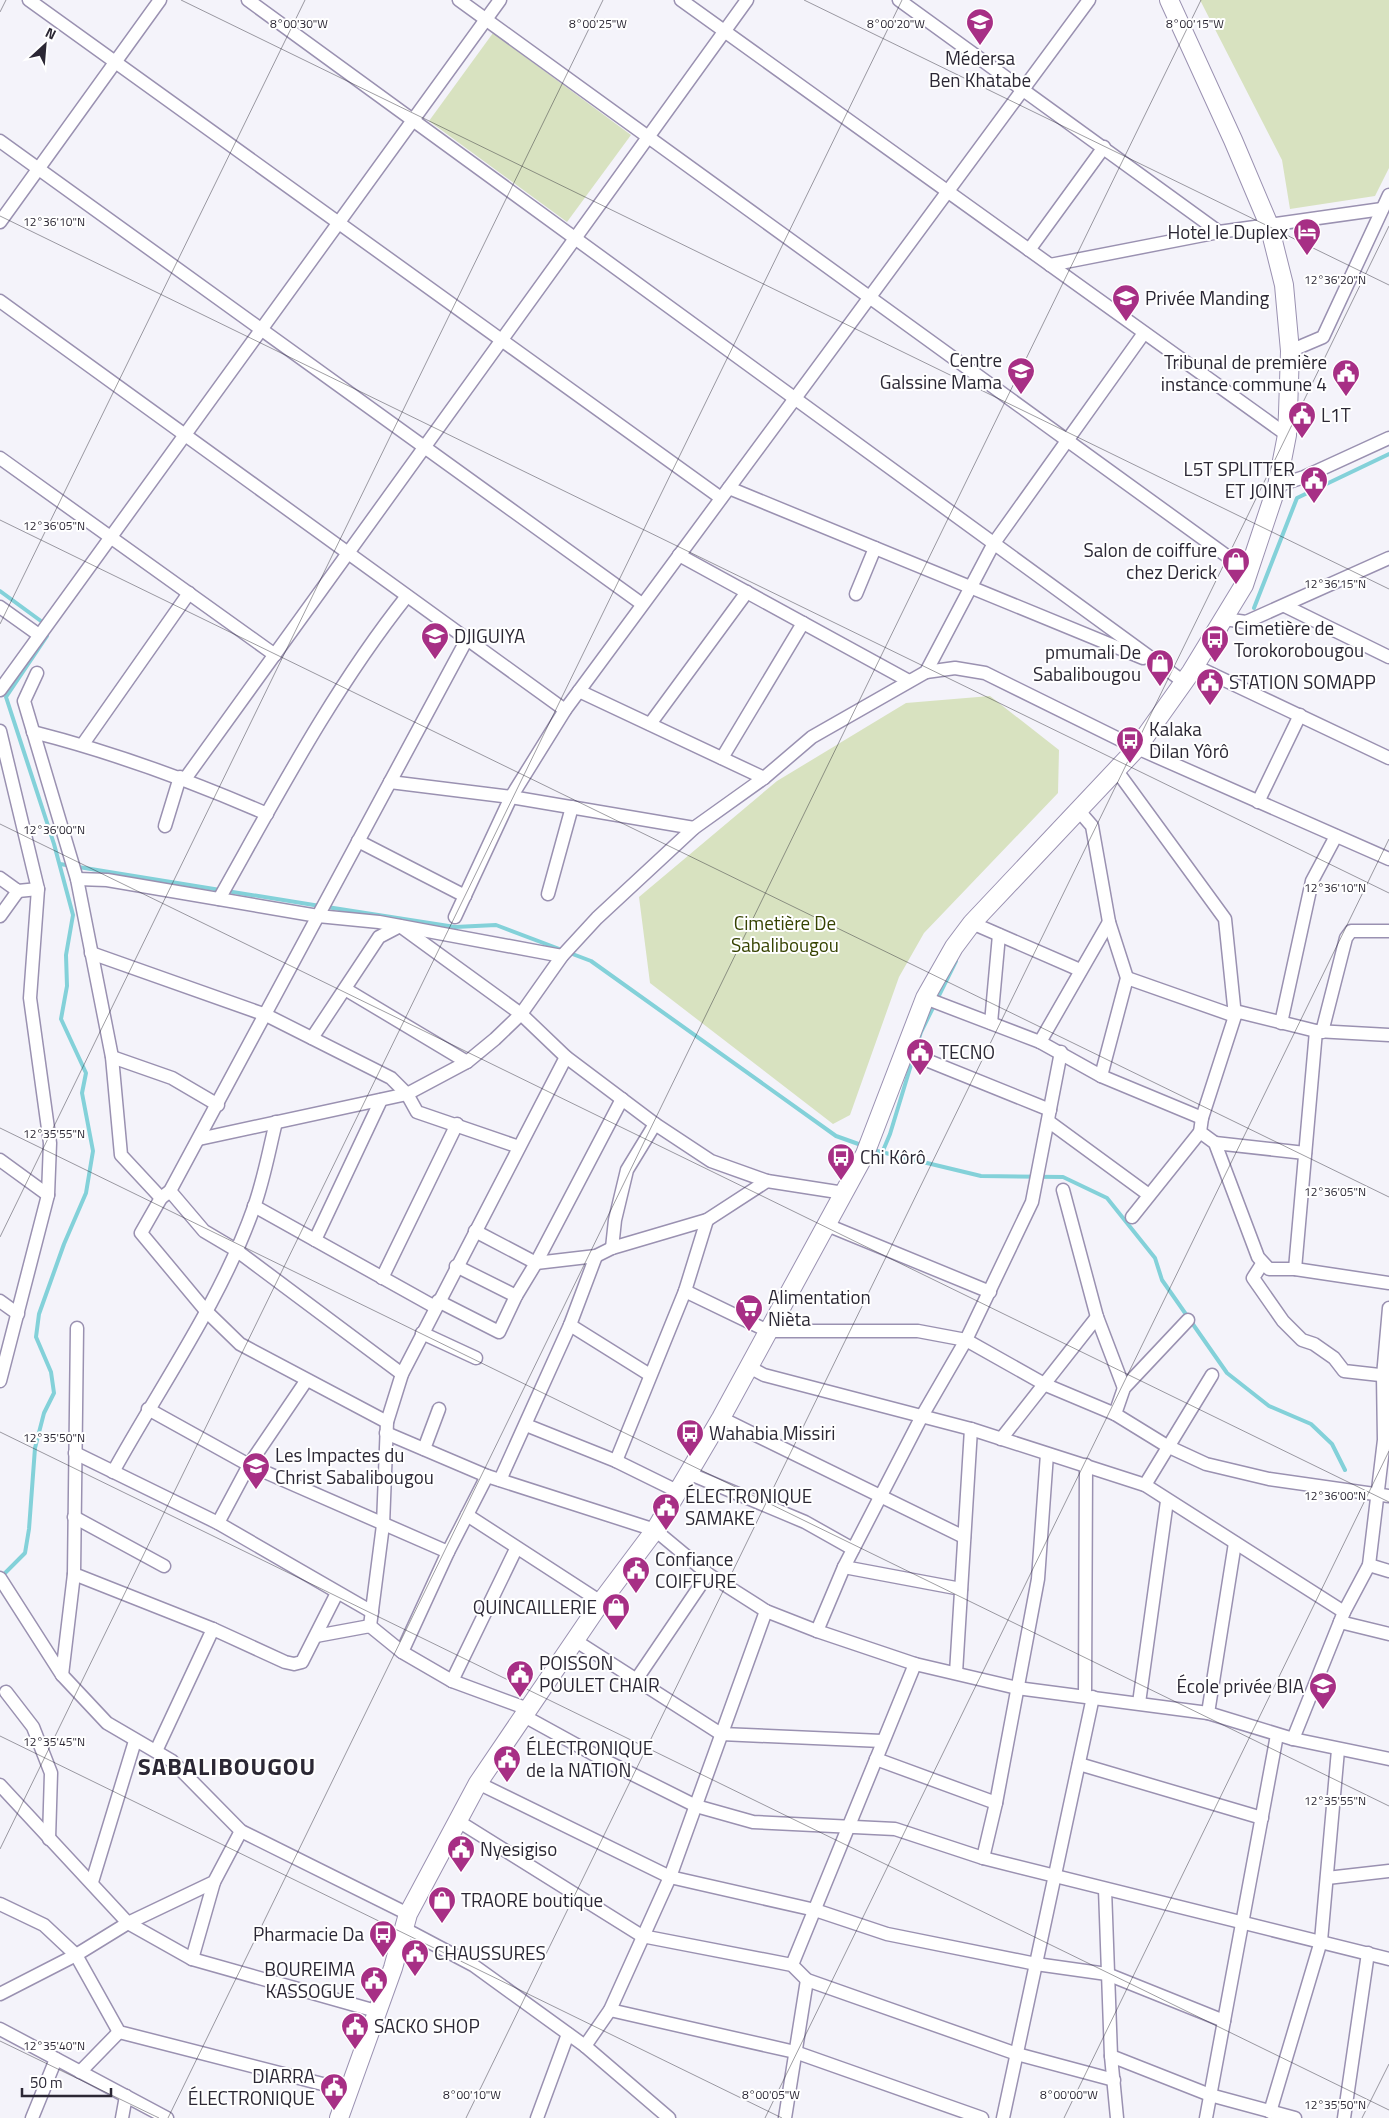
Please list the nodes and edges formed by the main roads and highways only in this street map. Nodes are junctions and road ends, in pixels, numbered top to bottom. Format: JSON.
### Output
{"nodes":[{"id":1,"x":1169,"y":0,"type":"edge"},
{"id":2,"x":339,"y":2118,"type":"edge"}],
"edges":[{"from":1,"to":2,"type":"main road"}]}
